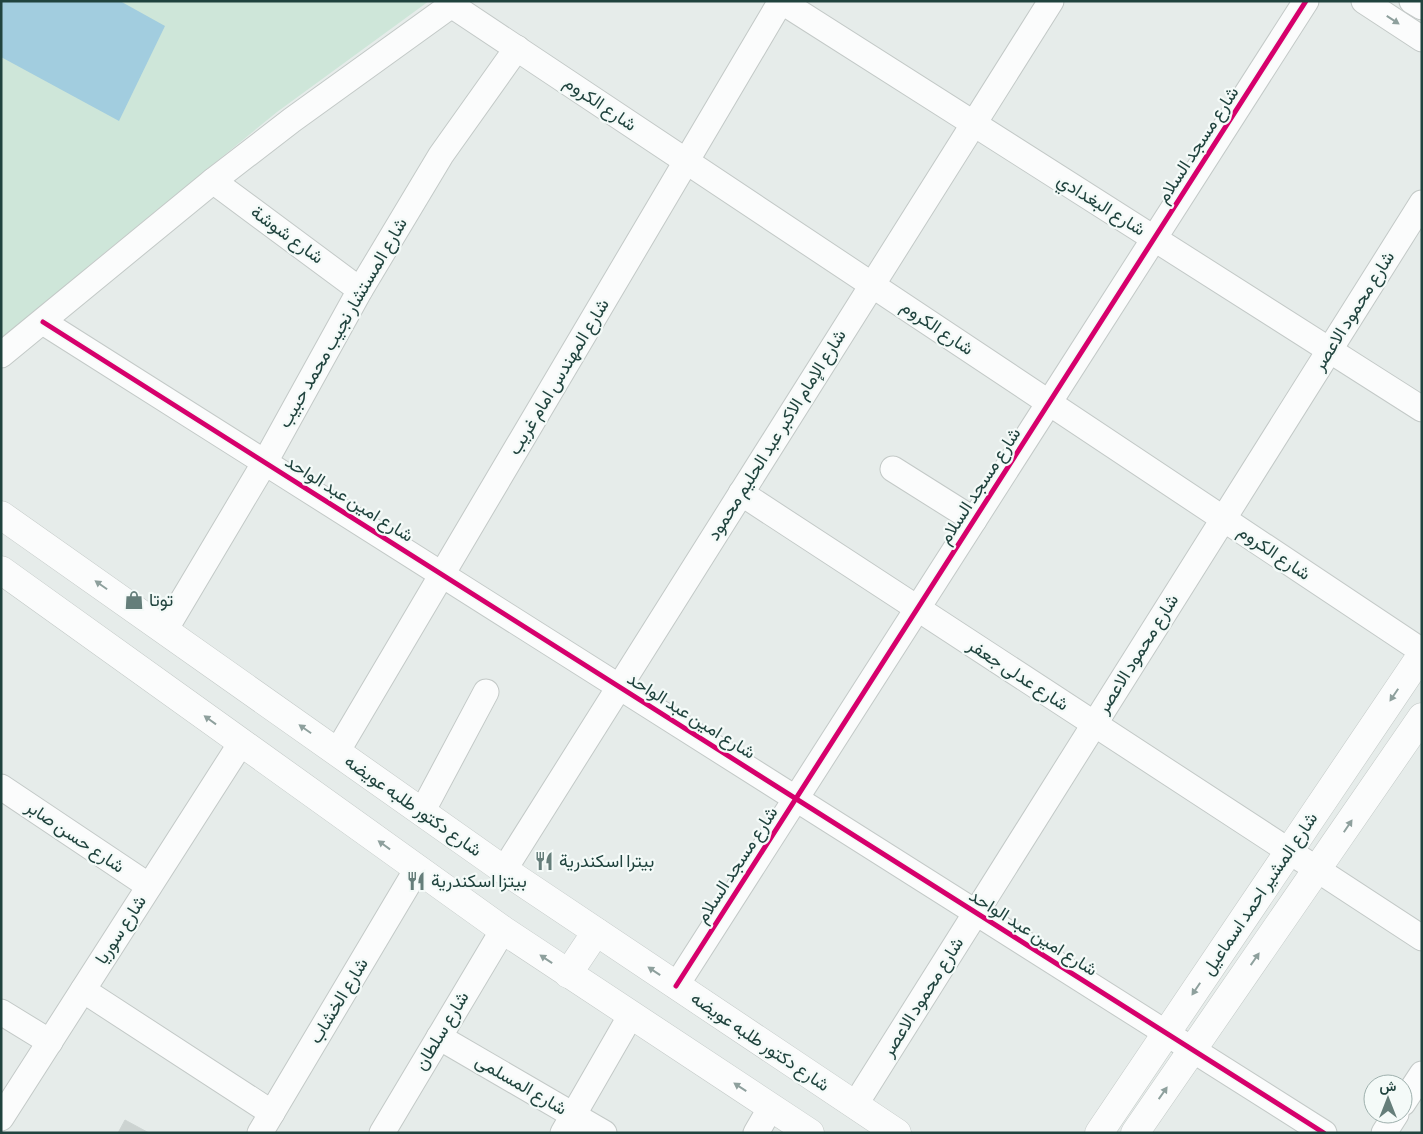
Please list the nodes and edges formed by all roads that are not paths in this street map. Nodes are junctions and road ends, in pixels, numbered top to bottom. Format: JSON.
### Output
{"nodes":[{"id":1,"x":781,"y":1,"type":"edge"},
{"id":2,"x":1051,"y":1,"type":"edge"},
{"id":3,"x":1306,"y":1,"type":"edge"},
{"id":4,"x":1364,"y":1,"type":"edge"},
{"id":5,"x":1412,"y":1,"type":"edge"},
{"id":6,"x":455,"y":3,"type":"edge"},
{"id":7,"x":1422,"y":7,"type":"edge"},
{"id":8,"x":1422,"y":38,"type":"edge"},
{"id":9,"x":516,"y":48,"type":"junction"},
{"id":10,"x":974,"y":124,"type":"junction"},
{"id":11,"x":686,"y":161,"type":"junction"},
{"id":12,"x":213,"y":181,"type":"junction"},
{"id":13,"x":1422,"y":203,"type":"edge"},
{"id":14,"x":1154,"y":239,"type":"junction"},
{"id":15,"x":872,"y":285,"type":"junction"},
{"id":16,"x":360,"y":290,"type":"junction"},
{"id":17,"x":43,"y":322,"type":"junction"},
{"id":18,"x":1329,"y":350,"type":"junction"},
{"id":19,"x":1,"y":355,"type":"edge"},
{"id":20,"x":1049,"y":403,"type":"junction"},
{"id":21,"x":1422,"y":409,"type":"edge"},
{"id":22,"x":265,"y":462,"type":"junction"},
{"id":23,"x":892,"y":469,"type":"dead end"},
{"id":24,"x":741,"y":493,"type":"junction"},
{"id":25,"x":1,"y":516,"type":"edge"},
{"id":26,"x":1223,"y":519,"type":"junction"},
{"id":27,"x":974,"y":520,"type":"junction"},
{"id":28,"x":1,"y":570,"type":"edge"},
{"id":29,"x":442,"y":574,"type":"junction"},
{"id":30,"x":918,"y":609,"type":"junction"},
{"id":31,"x":164,"y":630,"type":"junction"},
{"id":32,"x":1422,"y":653,"type":"edge"},
{"id":33,"x":619,"y":687,"type":"junction"},
{"id":34,"x":486,"y":692,"type":"dead end"},
{"id":35,"x":1422,"y":717,"type":"edge"},
{"id":36,"x":1094,"y":724,"type":"junction"},
{"id":37,"x":241,"y":742,"type":"junction"},
{"id":38,"x":337,"y":752,"type":"junction"},
{"id":39,"x":1,"y":787,"type":"edge"},
{"id":40,"x":796,"y":799,"type":"junction"},
{"id":41,"x":422,"y":812,"type":"junction"},
{"id":42,"x":1289,"y":851,"type":"junction"},
{"id":43,"x":417,"y":869,"type":"junction"},
{"id":44,"x":504,"y":870,"type":"junction"},
{"id":45,"x":1317,"y":870,"type":"junction"},
{"id":46,"x":150,"y":886,"type":"junction"},
{"id":47,"x":976,"y":913,"type":"junction"},
{"id":48,"x":503,"y":930,"type":"junction"},
{"id":49,"x":596,"y":932,"type":"junction"},
{"id":50,"x":1422,"y":938,"type":"edge"},
{"id":51,"x":568,"y":974,"type":"junction"},
{"id":52,"x":676,"y":986,"type":"junction"},
{"id":53,"x":83,"y":990,"type":"junction"},
{"id":54,"x":1,"y":1012,"type":"edge"},
{"id":55,"x":631,"y":1015,"type":"junction"},
{"id":56,"x":1166,"y":1034,"type":"junction"},
{"id":57,"x":439,"y":1037,"type":"junction"},
{"id":58,"x":50,"y":1042,"type":"junction"},
{"id":59,"x":1192,"y":1050,"type":"junction"},
{"id":60,"x":1422,"y":1074,"type":"edge"},
{"id":61,"x":1413,"y":1088,"type":"edge"},
{"id":62,"x":855,"y":1105,"type":"junction"},
{"id":63,"x":771,"y":1107,"type":"junction"},
{"id":64,"x":1,"y":1118,"type":"edge"},
{"id":65,"x":266,"y":1123,"type":"edge"},
{"id":66,"x":568,"y":1124,"type":"edge"},
{"id":67,"x":382,"y":1133,"type":"edge"},
{"id":68,"x":604,"y":1133,"type":"edge"},
{"id":69,"x":756,"y":1133,"type":"edge"},
{"id":70,"x":810,"y":1133,"type":"edge"},
{"id":71,"x":897,"y":1133,"type":"edge"},
{"id":72,"x":1099,"y":1133,"type":"edge"},
{"id":73,"x":1135,"y":1133,"type":"edge"},
{"id":74,"x":1324,"y":1133,"type":"edge"}],
"edges":[{"from":1,"to":10,"type":"street","name":"شارع البغدادي"},
{"from":1,"to":11,"type":"street","name":"شارع المهندس امام غريب"},
{"from":2,"to":10,"type":"street","name":"شارع الإمام الاكبر عبد الحليم محمود"},
{"from":3,"to":14,"type":"street","name":"شارع مسجد السلام"},
{"from":4,"to":8,"type":"street","one_way":true},
{"from":5,"to":7,"type":"street"},
{"from":6,"to":9,"type":"street","name":"شارع الكروم"},
{"from":6,"to":12,"type":"street"},
{"from":9,"to":11,"type":"street","name":"شارع الكروم"},
{"from":9,"to":16,"type":"street","name":"شارع المستشار نجيب محمد حبيب"},
{"from":10,"to":14,"type":"street","name":"شارع البغدادي"},
{"from":10,"to":15,"type":"street","name":"شارع الإمام الاكبر عبد الحليم محمود"},
{"from":11,"to":15,"type":"street","name":"شارع الكروم"},
{"from":11,"to":29,"type":"street","name":"شارع المهندس امام غريب"},
{"from":12,"to":16,"type":"street","name":"شارع شوشة"},
{"from":12,"to":17,"type":"street"},
{"from":13,"to":18,"type":"street","name":"شارع محمود الاعصر"},
{"from":14,"to":18,"type":"street","name":"شارع البغدادي"},
{"from":14,"to":20,"type":"street","name":"شارع مسجد السلام"},
{"from":15,"to":20,"type":"street","name":"شارع الكروم"},
{"from":15,"to":24,"type":"street","name":"شارع الإمام الاكبر عبد الحليم محمود"},
{"from":16,"to":22,"type":"street","name":"شارع المستشار نجيب محمد حبيب"},
{"from":17,"to":19,"type":"street"},
{"from":17,"to":22,"type":"street","name":"شارع امين عبد الواحد"},
{"from":18,"to":21,"type":"street","name":"شارع البغدادي"},
{"from":18,"to":26,"type":"street","name":"شارع محمود الاعصر"},
{"from":20,"to":26,"type":"street","name":"شارع الكروم"},
{"from":20,"to":27,"type":"street","name":"شارع مسجد السلام"},
{"from":22,"to":29,"type":"street","name":"شارع امين عبد الواحد"},
{"from":22,"to":31,"type":"street","name":"شارع المستشار نجيب محمد حبيب"},
{"from":23,"to":27,"type":"street","name":"شارع مسجد السلام"},
{"from":24,"to":30,"type":"street","name":"شارع عدلى جعفر"},
{"from":24,"to":33,"type":"street","name":"شارع الإمام الاكبر عبد الحليم محمود"},
{"from":31,"to":25,"type":"street","name":"شارع دكتور طلبه عويضه","one_way":true},
{"from":26,"to":32,"type":"street","name":"شارع الكروم"},
{"from":26,"to":36,"type":"street","name":"شارع محمود الاعصر"},
{"from":27,"to":30,"type":"street","name":"شارع مسجد السلام"},
{"from":37,"to":28,"type":"street","one_way":true},
{"from":29,"to":33,"type":"street","name":"شارع امين عبد الواحد"},
{"from":29,"to":38,"type":"street","name":"شارع المهندس امام غريب"},
{"from":30,"to":36,"type":"street","name":"شارع عدلى جعفر"},
{"from":30,"to":40,"type":"street","name":"شارع مسجد السلام"},
{"from":38,"to":31,"type":"street","name":"شارع دكتور طلبه عويضه","one_way":true},
{"from":32,"to":42,"type":"street","name":"شارع المشير احمد اسماعيل","one_way":true},
{"from":33,"to":40,"type":"street","name":"شارع امين عبد الواحد"},
{"from":33,"to":44,"type":"street","name":"شارع الإمام الاكبر عبد الحليم محمود"},
{"from":34,"to":41,"type":"street"},
{"from":45,"to":35,"type":"street","name":"شارع المشير احمد اسماعيل","one_way":true},
{"from":36,"to":42,"type":"street","name":"شارع عدلى جعفر"},
{"from":36,"to":47,"type":"street","name":"شارع محمود الاعصر"},
{"from":43,"to":37,"type":"street","one_way":true},
{"from":37,"to":46,"type":"street","name":"شارع سوريا"},
{"from":38,"to":41,"type":"street","name":"شارع دكتور طلبه عويضه"},
{"from":39,"to":46,"type":"street","name":"شارع حسن صابر"},
{"from":40,"to":47,"type":"street","name":"شارع امين عبد الواحد"},
{"from":40,"to":52,"type":"street","name":"شارع مسجد السلام"},
{"from":41,"to":44,"type":"street","name":"شارع دكتور طلبه عويضه"},
{"from":42,"to":45,"type":"street","name":"شارع عدلى جعفر"},
{"from":42,"to":56,"type":"street","name":"شارع المشير احمد اسماعيل","one_way":true},
{"from":43,"to":48,"type":"street"},
{"from":43,"to":65,"type":"street","name":"شارع الخشاب"},
{"from":44,"to":49,"type":"street","name":"شارع دكتور طلبه عويضه"},
{"from":45,"to":50,"type":"street","name":"شارع عدلى جعفر"},
{"from":59,"to":45,"type":"street","name":"شارع المشير احمد اسماعيل","one_way":true},
{"from":46,"to":53,"type":"street","name":"شارع سوريا"},
{"from":47,"to":56,"type":"street","name":"شارع امين عبد الواحد"},
{"from":47,"to":62,"type":"street","name":"شارع محمود الاعصر"},
{"from":51,"to":48,"type":"street","one_way":true},
{"from":48,"to":57,"type":"street","name":"شارع سلطان"},
{"from":49,"to":51,"type":"street"},
{"from":52,"to":49,"type":"street","name":"شارع دكتور طلبه عويضه","one_way":true},
{"from":51,"to":55,"type":"street"},
{"from":52,"to":62,"type":"street","name":"شارع دكتور طلبه عويضه"},
{"from":53,"to":58,"type":"street","name":"شارع سوريا"},
{"from":53,"to":65,"type":"street"},
{"from":54,"to":58,"type":"street"},
{"from":63,"to":55,"type":"street","one_way":true},
{"from":55,"to":66,"type":"street"},
{"from":56,"to":59,"type":"street","name":"شارع امين عبد الواحد"},
{"from":56,"to":72,"type":"street","name":"شارع المشير احمد اسماعيل"},
{"from":57,"to":66,"type":"street","name":"شارع المسلمى"},
{"from":57,"to":67,"type":"street","name":"شارع سلطان"},
{"from":58,"to":64,"type":"street","name":"شارع سوريا"},
{"from":73,"to":59,"type":"street","name":"شارع المشير احمد اسماعيل","one_way":true},
{"from":59,"to":74,"type":"street","name":"شارع امين عبد الواحد"},
{"from":60,"to":61,"type":"street"},
{"from":62,"to":71,"type":"street"},
{"from":63,"to":69,"type":"street"},
{"from":63,"to":70,"type":"street"},
{"from":66,"to":68,"type":"street","name":"شارع المسلمى"}]}
